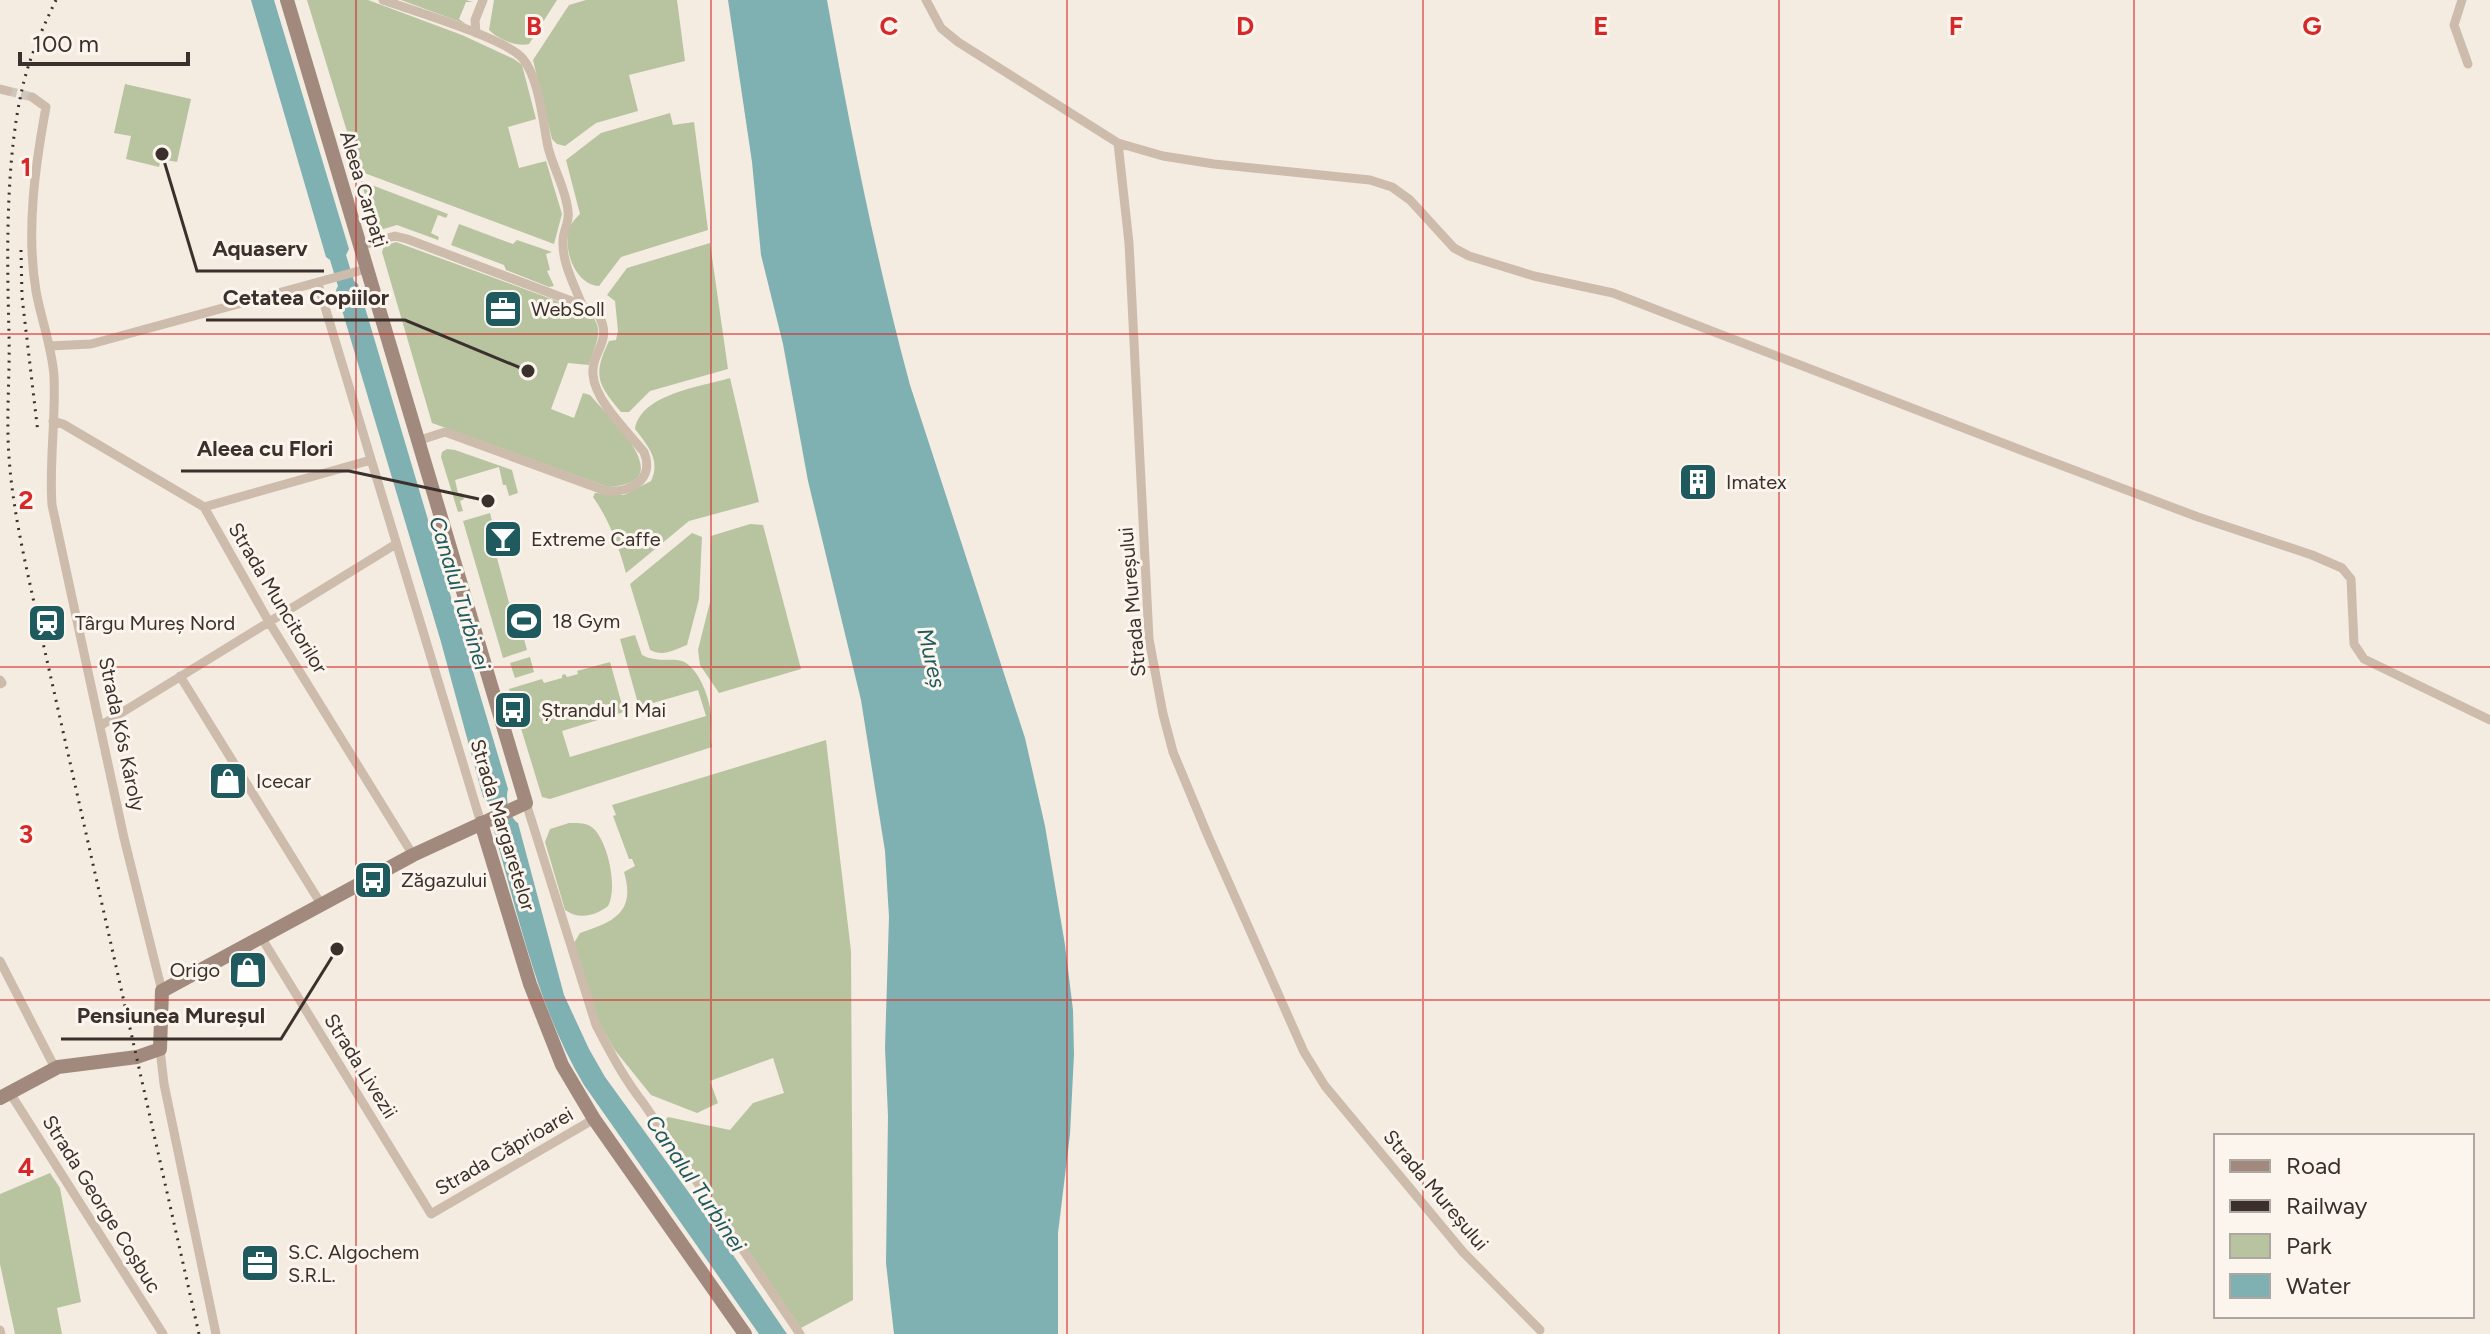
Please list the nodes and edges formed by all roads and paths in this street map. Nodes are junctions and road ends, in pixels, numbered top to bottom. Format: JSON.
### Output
{"nodes":[{"id":1,"x":287,"y":0,"type":"edge"},
{"id":2,"x":383,"y":0,"type":"edge"},
{"id":3,"x":482,"y":0,"type":"edge"},
{"id":4,"x":926,"y":0,"type":"edge"},
{"id":5,"x":2462,"y":0,"type":"edge"},
{"id":6,"x":476,"y":33,"type":"junction"},
{"id":7,"x":2468,"y":64,"type":"dead end"},
{"id":8,"x":32,"y":97,"type":"dead end"},
{"id":9,"x":1118,"y":143,"type":"junction"},
{"id":10,"x":360,"y":246,"type":"junction"},
{"id":11,"x":363,"y":270,"type":"junction"},
{"id":12,"x":318,"y":284,"type":"junction"},
{"id":13,"x":582,"y":305,"type":"junction"},
{"id":14,"x":49,"y":346,"type":"junction"},
{"id":15,"x":53,"y":421,"type":"junction"},
{"id":16,"x":417,"y":441,"type":"junction"},
{"id":17,"x":371,"y":460,"type":"junction"},
{"id":18,"x":204,"y":507,"type":"junction"},
{"id":19,"x":396,"y":544,"type":"junction"},
{"id":20,"x":269,"y":622,"type":"junction"},
{"id":21,"x":180,"y":676,"type":"junction"},
{"id":22,"x":2490,"y":720,"type":"edge"},
{"id":23,"x":100,"y":726,"type":"junction"},
{"id":24,"x":521,"y":805,"type":"junction"},
{"id":25,"x":486,"y":820,"type":"junction"},
{"id":26,"x":413,"y":855,"type":"junction"},
{"id":27,"x":321,"y":904,"type":"junction"},
{"id":28,"x":261,"y":937,"type":"junction"},
{"id":29,"x":0,"y":961,"type":"edge"},
{"id":30,"x":162,"y":991,"type":"junction"},
{"id":31,"x":160,"y":1049,"type":"junction"},
{"id":32,"x":55,"y":1068,"type":"junction"},
{"id":33,"x":5,"y":1095,"type":"edge"},
{"id":34,"x":594,"y":1119,"type":"junction"},
{"id":35,"x":431,"y":1214,"type":"joint"},
{"id":36,"x":1540,"y":1330,"type":"dead end"},
{"id":37,"x":800,"y":1333,"type":"edge"},
{"id":38,"x":163,"y":1334,"type":"edge"},
{"id":39,"x":216,"y":1334,"type":"edge"},
{"id":40,"x":745,"y":1334,"type":"edge"}],
"edges":[{"from":1,"to":10,"type":"street","name":"Aleea Carpați"},
{"from":2,"to":6,"type":"street"},
{"from":3,"to":6,"type":"street"},
{"from":4,"to":9,"type":"street"},
{"from":5,"to":7,"type":"street"},
{"from":6,"to":13,"type":"street"},
{"from":8,"to":14,"type":"street","name":"Strada Kós Károly"},
{"from":9,"to":22,"type":"street"},
{"from":9,"to":36,"type":"street","name":"Strada Mureșului"},
{"from":10,"to":11,"type":"street","name":"Aleea Carpați"},
{"from":10,"to":13,"type":"street"},
{"from":11,"to":12,"type":"street"},
{"from":11,"to":16,"type":"street","name":"Aleea Carpați"},
{"from":12,"to":14,"type":"street"},
{"from":12,"to":17,"type":"street","name":"Strada Margaretelor"},
{"from":13,"to":16,"type":"street"},
{"from":14,"to":15,"type":"street","name":"Strada Kós Károly"},
{"from":15,"to":18,"type":"street"},
{"from":15,"to":23,"type":"street","name":"Strada Kós Károly"},
{"from":16,"to":24,"type":"street","name":"Aleea Carpați"},
{"from":17,"to":18,"type":"street"},
{"from":17,"to":19,"type":"street","name":"Strada Margaretelor"},
{"from":18,"to":20,"type":"street","name":"Strada Muncitorilor"},
{"from":19,"to":20,"type":"street"},
{"from":19,"to":25,"type":"street","name":"Strada Margaretelor"},
{"from":20,"to":21,"type":"street"},
{"from":20,"to":26,"type":"street","name":"Strada Muncitorilor"},
{"from":21,"to":23,"type":"street"},
{"from":21,"to":27,"type":"street"},
{"from":23,"to":30,"type":"street","name":"Strada Kós Károly"},
{"from":24,"to":25,"type":"street"},
{"from":24,"to":37,"type":"street"},
{"from":25,"to":26,"type":"street"},
{"from":25,"to":34,"type":"street","name":"Strada Margaretelor"},
{"from":26,"to":27,"type":"street"},
{"from":27,"to":28,"type":"street"},
{"from":28,"to":30,"type":"street"},
{"from":28,"to":35,"type":"street","name":"Strada Livezii"},
{"from":29,"to":32,"type":"street"},
{"from":30,"to":31,"type":"street","name":"Strada Kós Károly"},
{"from":31,"to":32,"type":"street"},
{"from":31,"to":39,"type":"street","name":"Strada Kós Károly"},
{"from":32,"to":33,"type":"street"},
{"from":33,"to":38,"type":"street","name":"Strada George Coșbuc"},
{"from":34,"to":35,"type":"street","name":"Strada Căprioarei"},
{"from":34,"to":40,"type":"street","name":"Strada Margaretelor"}]}
